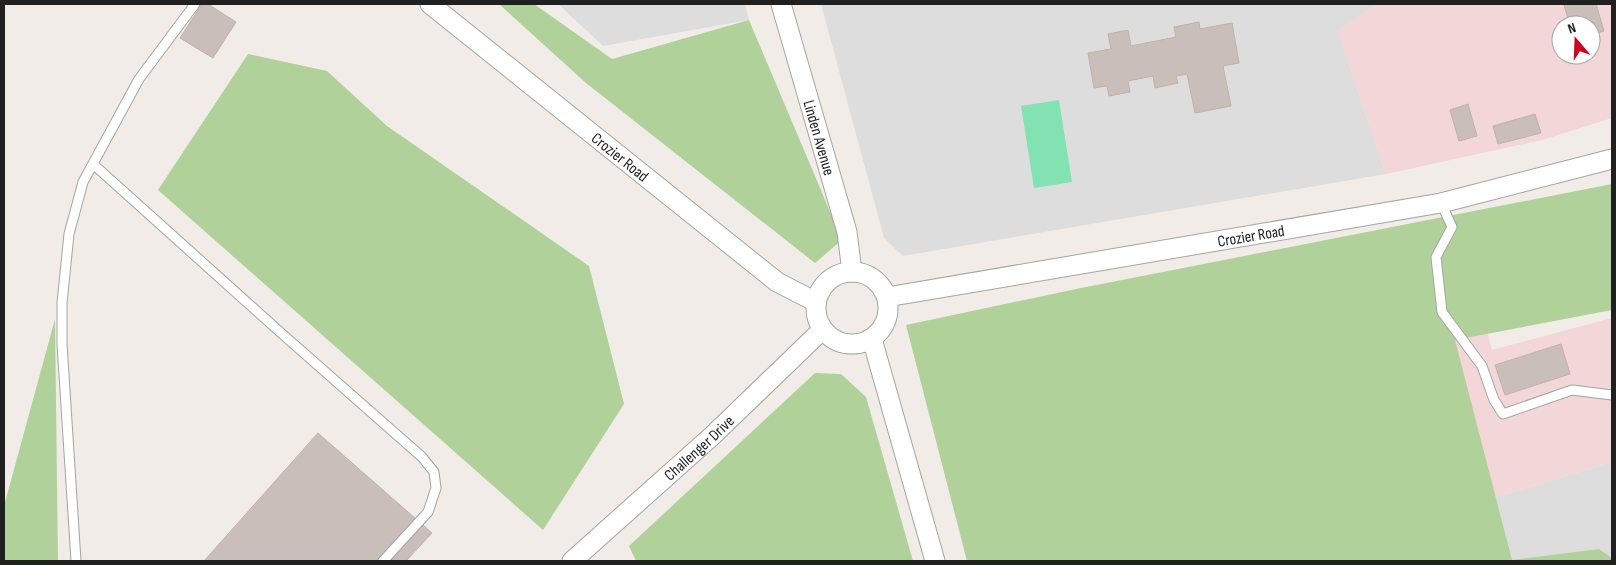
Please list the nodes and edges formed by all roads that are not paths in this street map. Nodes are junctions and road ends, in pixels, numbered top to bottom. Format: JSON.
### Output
{"nodes":[{"id":1,"x":195,"y":4,"type":"edge"},
{"id":2,"x":430,"y":4,"type":"edge"},
{"id":3,"x":781,"y":4,"type":"edge"},
{"id":4,"x":1612,"y":159,"type":"edge"},
{"id":5,"x":93,"y":164,"type":"junction"},
{"id":6,"x":1441,"y":203,"type":"junction"},
{"id":7,"x":852,"y":272,"type":"junction"},
{"id":8,"x":886,"y":297,"type":"junction"},
{"id":9,"x":816,"y":302,"type":"junction"},
{"id":10,"x":822,"y":330,"type":"junction"},
{"id":11,"x":872,"y":339,"type":"junction"},
{"id":12,"x":1612,"y":395,"type":"edge"},
{"id":13,"x":76,"y":561,"type":"edge"},
{"id":14,"x":383,"y":561,"type":"edge"},
{"id":15,"x":572,"y":561,"type":"edge"},
{"id":16,"x":935,"y":561,"type":"edge"}],
"edges":[{"from":1,"to":5,"type":"lane"},
{"from":2,"to":9,"type":"street","name":"Crozier Road"},
{"from":3,"to":7,"type":"street","name":"Linden Avenue"},
{"from":4,"to":6,"type":"street","name":"Crozier Road"},
{"from":5,"to":13,"type":"lane"},
{"from":5,"to":14,"type":"lane"},
{"from":6,"to":8,"type":"street","name":"Crozier Road"},
{"from":6,"to":12,"type":"lane"},
{"from":7,"to":8,"type":"street"},
{"from":7,"to":9,"type":"street"},
{"from":8,"to":11,"type":"street"},
{"from":9,"to":10,"type":"street"},
{"from":10,"to":11,"type":"street"},
{"from":10,"to":15,"type":"street","name":"Challenger Drive"},
{"from":11,"to":16,"type":"street"}]}
